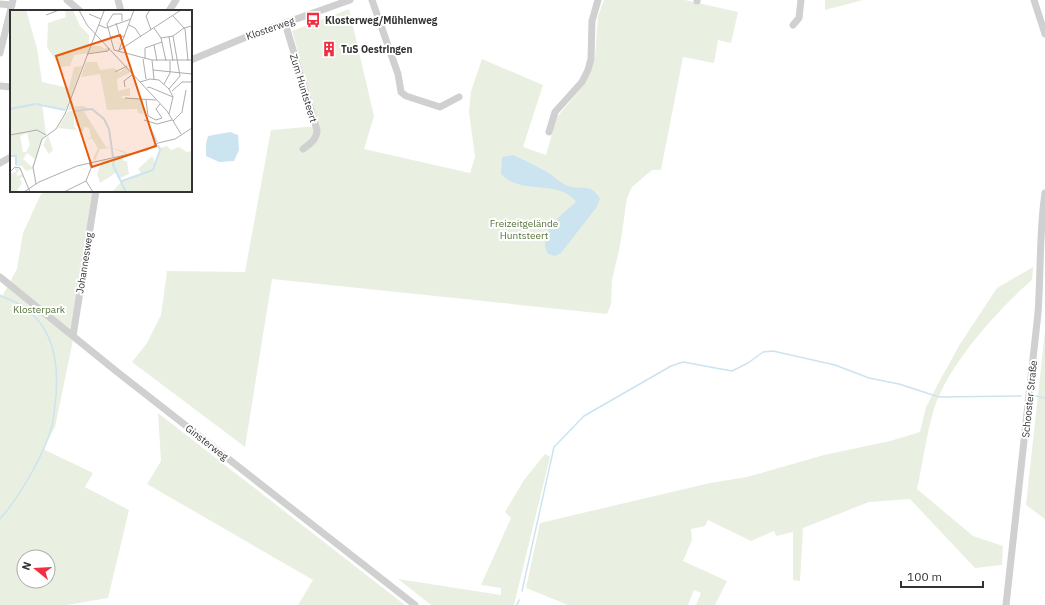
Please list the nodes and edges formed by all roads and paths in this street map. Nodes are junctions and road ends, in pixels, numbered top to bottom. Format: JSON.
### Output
{"nodes":[{"id":1,"x":67,"y":0,"type":"edge"},
{"id":2,"x":118,"y":0,"type":"edge"},
{"id":3,"x":176,"y":0,"type":"edge"},
{"id":4,"x":350,"y":0,"type":"edge"},
{"id":5,"x":372,"y":0,"type":"edge"},
{"id":6,"x":598,"y":0,"type":"edge"},
{"id":7,"x":801,"y":0,"type":"edge"},
{"id":8,"x":1034,"y":0,"type":"edge"},
{"id":9,"x":12,"y":3,"type":"edge"},
{"id":10,"x":0,"y":4,"type":"edge"},
{"id":11,"x":79,"y":10,"type":"edge"},
{"id":12,"x":121,"y":10,"type":"edge"},
{"id":13,"x":170,"y":10,"type":"edge"},
{"id":14,"x":10,"y":11,"type":"edge"},
{"id":15,"x":285,"y":23,"type":"junction"},
{"id":16,"x":793,"y":25,"type":"dead end"},
{"id":17,"x":1045,"y":34,"type":"edge"},
{"id":18,"x":0,"y":53,"type":"edge"},
{"id":19,"x":192,"y":60,"type":"edge"},
{"id":20,"x":0,"y":86,"type":"edge"},
{"id":21,"x":10,"y":87,"type":"edge"},
{"id":22,"x":459,"y":97,"type":"dead end"},
{"id":23,"x":549,"y":132,"type":"dead end"},
{"id":24,"x":303,"y":149,"type":"dead end"},
{"id":25,"x":10,"y":157,"type":"edge"},
{"id":26,"x":0,"y":162,"type":"edge"},
{"id":27,"x":96,"y":192,"type":"edge"},
{"id":28,"x":1045,"y":193,"type":"edge"},
{"id":29,"x":0,"y":278,"type":"edge"},
{"id":30,"x":72,"y":336,"type":"junction"},
{"id":31,"x":415,"y":605,"type":"edge"},
{"id":32,"x":1006,"y":605,"type":"edge"}],
"edges":[{"from":1,"to":11,"type":"street"},
{"from":2,"to":12,"type":"street"},
{"from":3,"to":13,"type":"street"},
{"from":4,"to":15,"type":"street","name":"Klosterweg"},
{"from":5,"to":22,"type":"street"},
{"from":6,"to":23,"type":"street"},
{"from":7,"to":16,"type":"street"},
{"from":8,"to":17,"type":"street"},
{"from":9,"to":10,"type":"street"},
{"from":14,"to":18,"type":"street"},
{"from":15,"to":19,"type":"street","name":"Klosterweg"},
{"from":15,"to":24,"type":"street","name":"Zum Huntsteert"},
{"from":20,"to":21,"type":"street"},
{"from":25,"to":26,"type":"street"},
{"from":27,"to":30,"type":"street","name":"Johannesweg"},
{"from":28,"to":32,"type":"street","name":"Schooster Straße"},
{"from":29,"to":30,"type":"street","name":"Ginsterweg"},
{"from":30,"to":31,"type":"street","name":"Ginsterweg"}]}
